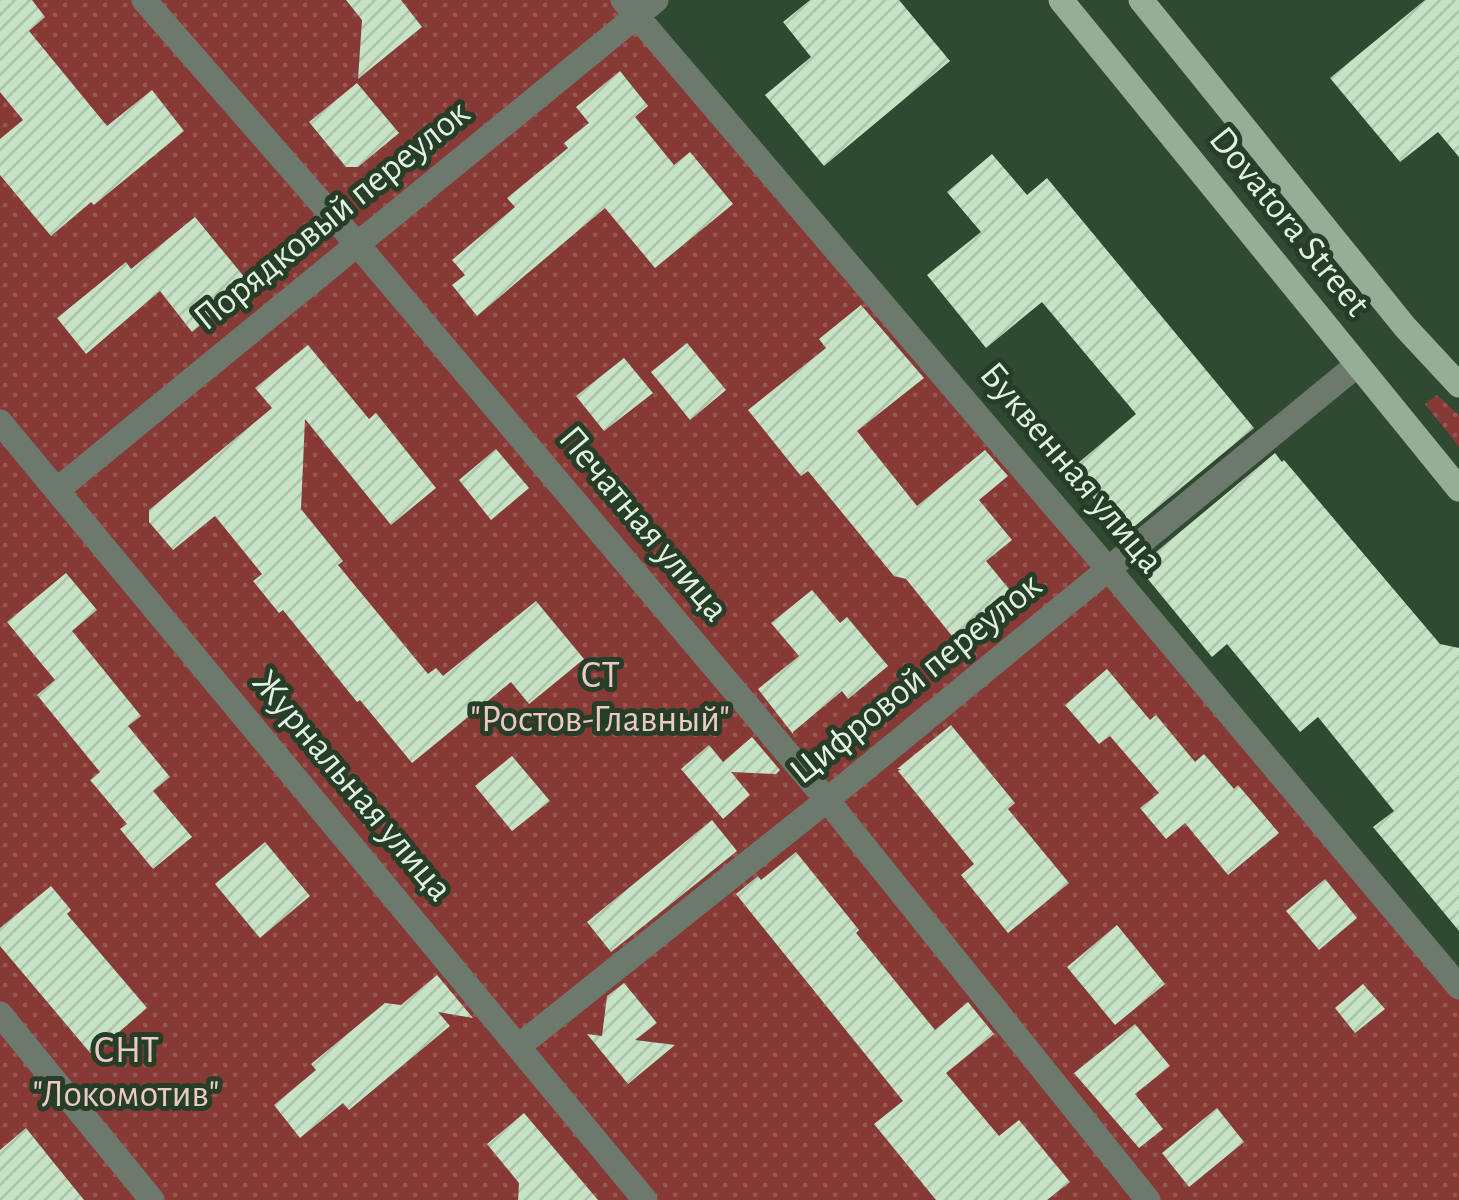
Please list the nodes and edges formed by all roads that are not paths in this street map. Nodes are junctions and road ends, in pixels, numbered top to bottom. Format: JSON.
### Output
{"nodes":[{"id":1,"x":144,"y":0,"type":"edge"},
{"id":2,"x":1061,"y":0,"type":"edge"},
{"id":3,"x":1142,"y":0,"type":"edge"},
{"id":4,"x":638,"y":5,"type":"edge"},
{"id":5,"x":357,"y":244,"type":"junction"},
{"id":6,"x":1357,"y":366,"type":"junction"},
{"id":7,"x":1459,"y":385,"type":"edge"},
{"id":8,"x":0,"y":422,"type":"edge"},
{"id":9,"x":1459,"y":489,"type":"edge"},
{"id":10,"x":57,"y":490,"type":"junction"},
{"id":11,"x":1108,"y":570,"type":"junction"},
{"id":12,"x":827,"y":800,"type":"junction"},
{"id":13,"x":1459,"y":987,"type":"edge"},
{"id":14,"x":0,"y":1014,"type":"edge"},
{"id":15,"x":519,"y":1046,"type":"junction"},
{"id":16,"x":152,"y":1200,"type":"edge"},
{"id":17,"x":644,"y":1200,"type":"edge"},
{"id":18,"x":1148,"y":1200,"type":"edge"}],
"edges":[{"from":1,"to":5,"type":"street","name":"Печатная улица"},
{"from":2,"to":6,"type":"main road","name":"Dovatora Street"},
{"from":3,"to":7,"type":"main road","name":"Dovatora Street"},
{"from":4,"to":5,"type":"street","name":"Порядковый переулок"},
{"from":4,"to":11,"type":"street","name":"Буквенная улица"},
{"from":5,"to":10,"type":"street","name":"Порядковый переулок"},
{"from":5,"to":12,"type":"street","name":"Печатная улица"},
{"from":6,"to":9,"type":"main road","name":"Dovatora Street"},
{"from":6,"to":11,"type":"street","name":"Цифровой переулок"},
{"from":8,"to":10,"type":"street","name":"Журнальная улица"},
{"from":10,"to":15,"type":"street","name":"Журнальная улица"},
{"from":11,"to":12,"type":"street","name":"Цифровой переулок"},
{"from":11,"to":13,"type":"street","name":"Буквенная улица"},
{"from":12,"to":15,"type":"street","name":"Цифровой переулок"},
{"from":12,"to":18,"type":"street","name":"Печатная улица"},
{"from":14,"to":16,"type":"street"},
{"from":15,"to":17,"type":"street","name":"Журнальная улица"}]}
